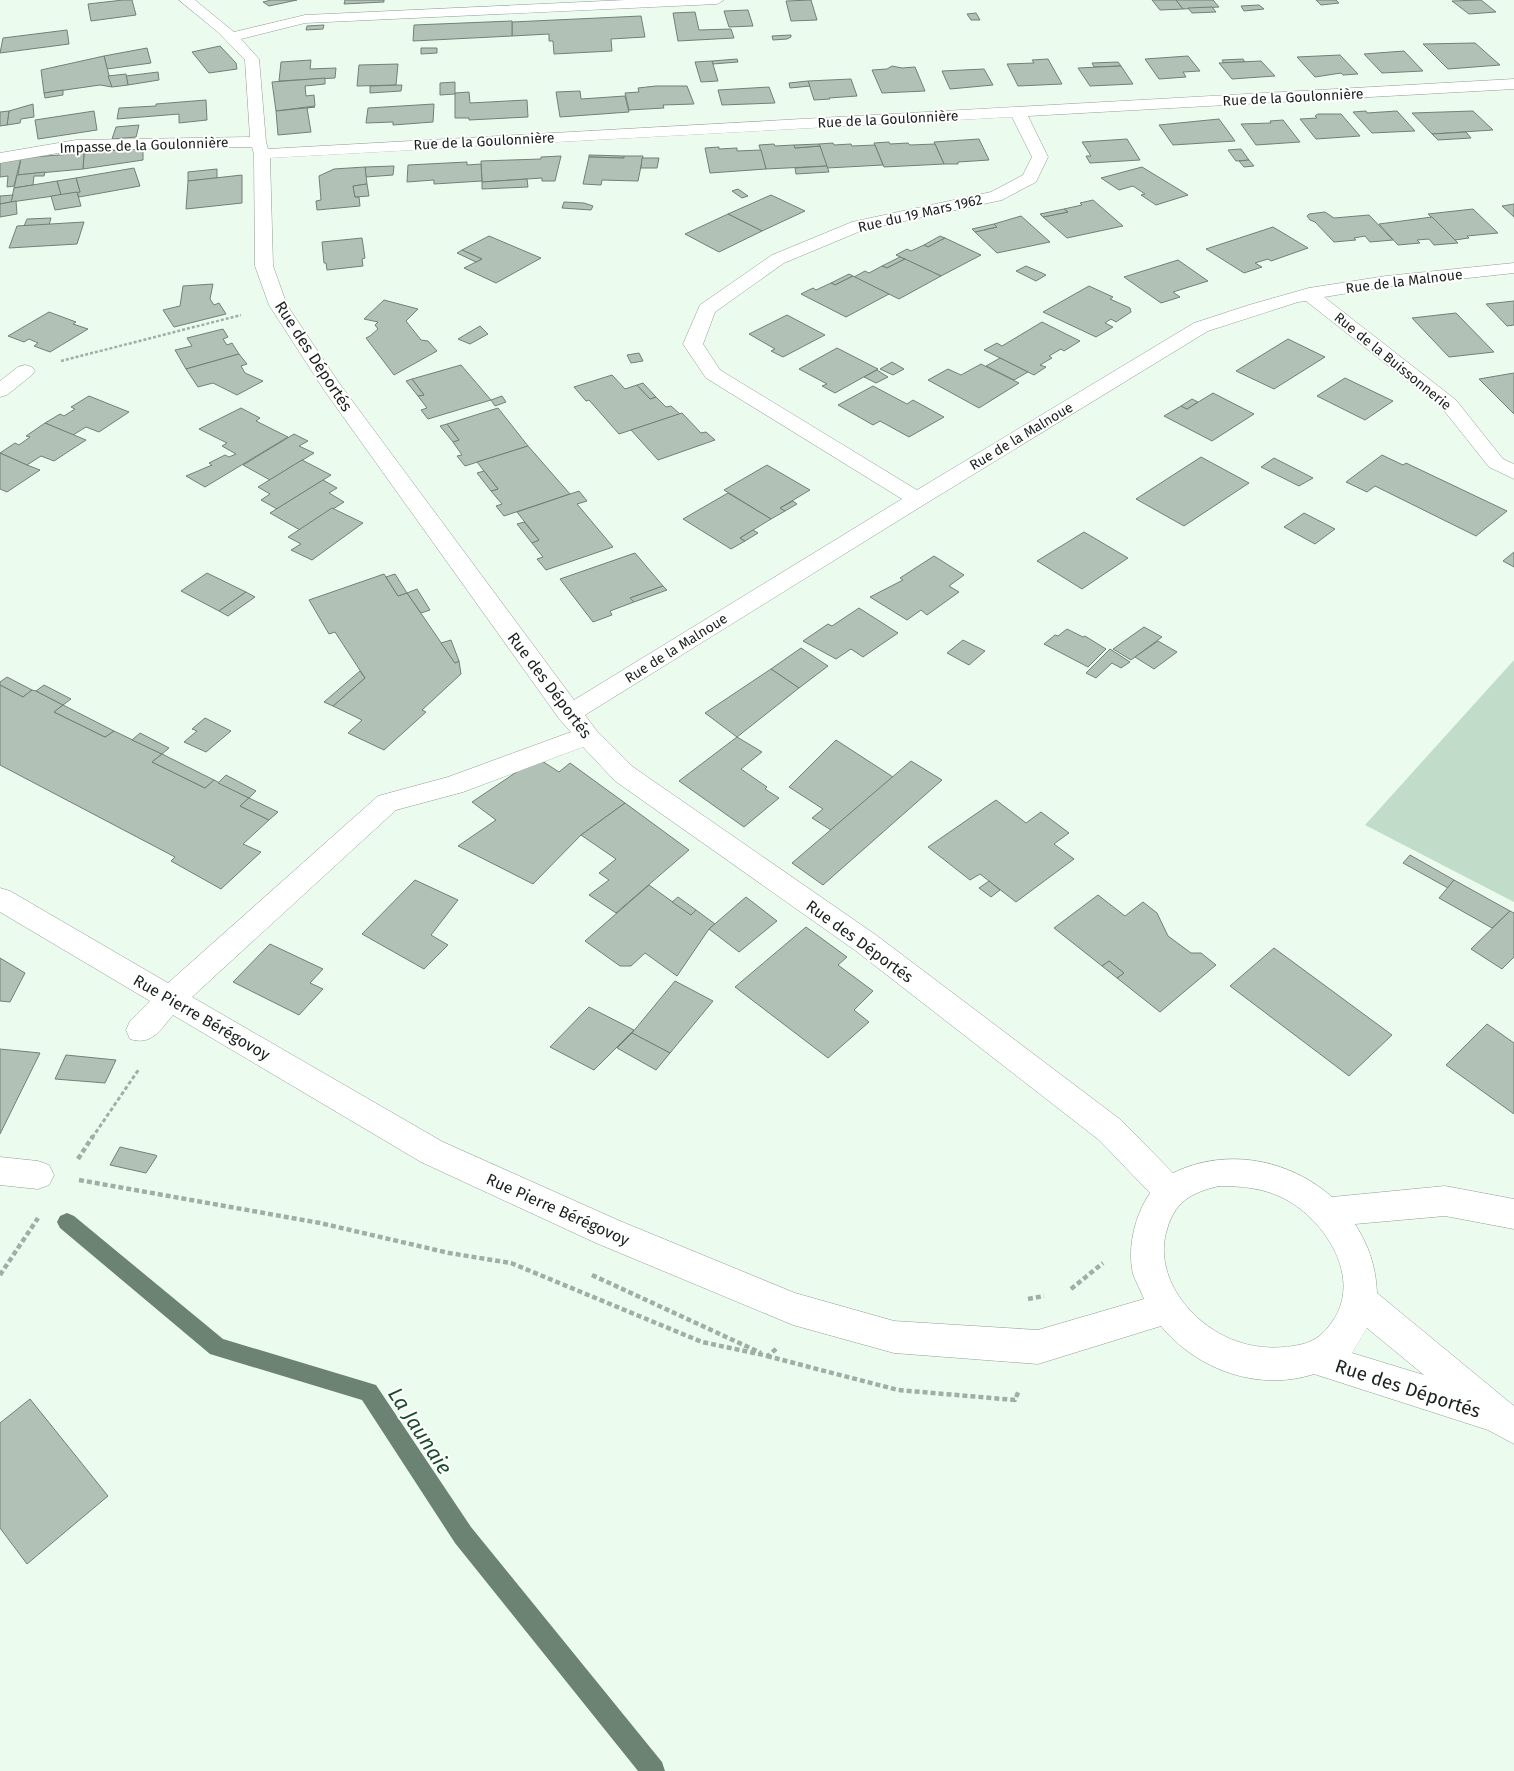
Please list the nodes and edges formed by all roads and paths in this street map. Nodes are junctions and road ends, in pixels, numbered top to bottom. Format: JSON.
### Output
{"nodes":[{"id":1,"x":186,"y":0,"type":"edge"},
{"id":2,"x":717,"y":0,"type":"edge"},
{"id":3,"x":418,"y":7,"type":"edge"},
{"id":4,"x":232,"y":37,"type":"junction"},
{"id":5,"x":1514,"y":84,"type":"edge"},
{"id":6,"x":1018,"y":112,"type":"junction"},
{"id":7,"x":260,"y":148,"type":"junction"},
{"id":8,"x":0,"y":158,"type":"edge"},
{"id":9,"x":1514,"y":268,"type":"edge"},
{"id":10,"x":1309,"y":294,"type":"junction"},
{"id":11,"x":278,"y":305,"type":"junction"},
{"id":12,"x":25,"y":371,"type":"joint"},
{"id":13,"x":0,"y":391,"type":"edge"},
{"id":14,"x":1514,"y":473,"type":"edge"},
{"id":15,"x":917,"y":499,"type":"junction"},
{"id":16,"x":569,"y":714,"type":"junction"},
{"id":17,"x":587,"y":736,"type":"junction"},
{"id":18,"x":0,"y":899,"type":"edge"},
{"id":19,"x":170,"y":999,"type":"junction"},
{"id":20,"x":141,"y":1030,"type":"dead end"},
{"id":21,"x":144,"y":1064,"type":"dead end"},
{"id":22,"x":0,"y":1171,"type":"edge"},
{"id":23,"x":52,"y":1176,"type":"junction"},
{"id":24,"x":1171,"y":1192,"type":"junction"},
{"id":25,"x":42,"y":1212,"type":"dead end"},
{"id":26,"x":1326,"y":1212,"type":"junction"},
{"id":27,"x":1514,"y":1214,"type":"edge"},
{"id":28,"x":0,"y":1274,"type":"edge"},
{"id":29,"x":1360,"y":1300,"type":"junction"},
{"id":30,"x":1166,"y":1308,"type":"junction"},
{"id":31,"x":768,"y":1356,"type":"dead end"},
{"id":32,"x":1315,"y":1358,"type":"junction"},
{"id":33,"x":1508,"y":1422,"type":"edge"}],
"edges":[{"from":1,"to":4,"type":"street","name":"Rue des Déportés"},
{"from":2,"to":3,"type":"street"},
{"from":3,"to":4,"type":"street"},
{"from":4,"to":7,"type":"street","name":"Rue des Déportés"},
{"from":5,"to":6,"type":"street","name":"Rue de la Goulonnière"},
{"from":6,"to":7,"type":"street","name":"Rue de la Goulonnière"},
{"from":6,"to":15,"type":"street","name":"Rue du 19 Mars 1962"},
{"from":7,"to":8,"type":"street","name":"Impasse de la Goulonnière"},
{"from":7,"to":11,"type":"street","name":"Rue des Déportés"},
{"from":9,"to":10,"type":"street","name":"Rue de la Malnoue"},
{"from":10,"to":14,"type":"street","name":"Rue de la Buissonnerie"},
{"from":10,"to":15,"type":"street","name":"Rue de la Malnoue"},
{"from":11,"to":12,"type":"path"},
{"from":11,"to":16,"type":"street","name":"Rue des Déportés"},
{"from":12,"to":13,"type":"street"},
{"from":15,"to":16,"type":"street","name":"Rue de la Malnoue"},
{"from":16,"to":17,"type":"street","name":"Rue des Déportés"},
{"from":17,"to":19,"type":"street"},
{"from":17,"to":24,"type":"street","name":"Rue des Déportés"},
{"from":18,"to":19,"type":"street","name":"Rue Pierre Bérégovoy"},
{"from":19,"to":20,"type":"street"},
{"from":19,"to":30,"type":"street","name":"Rue Pierre Bérégovoy"},
{"from":21,"to":23,"type":"path"},
{"from":22,"to":23,"type":"street"},
{"from":23,"to":31,"type":"path"},
{"from":24,"to":26,"type":"street"},
{"from":24,"to":30,"type":"street"},
{"from":25,"to":28,"type":"path"},
{"from":26,"to":27,"type":"street"},
{"from":26,"to":29,"type":"street"},
{"from":29,"to":32,"type":"street"},
{"from":29,"to":33,"type":"street","name":"Rue des Déportés"},
{"from":30,"to":32,"type":"street"},
{"from":32,"to":33,"type":"street","name":"Rue des Déportés"}]}
